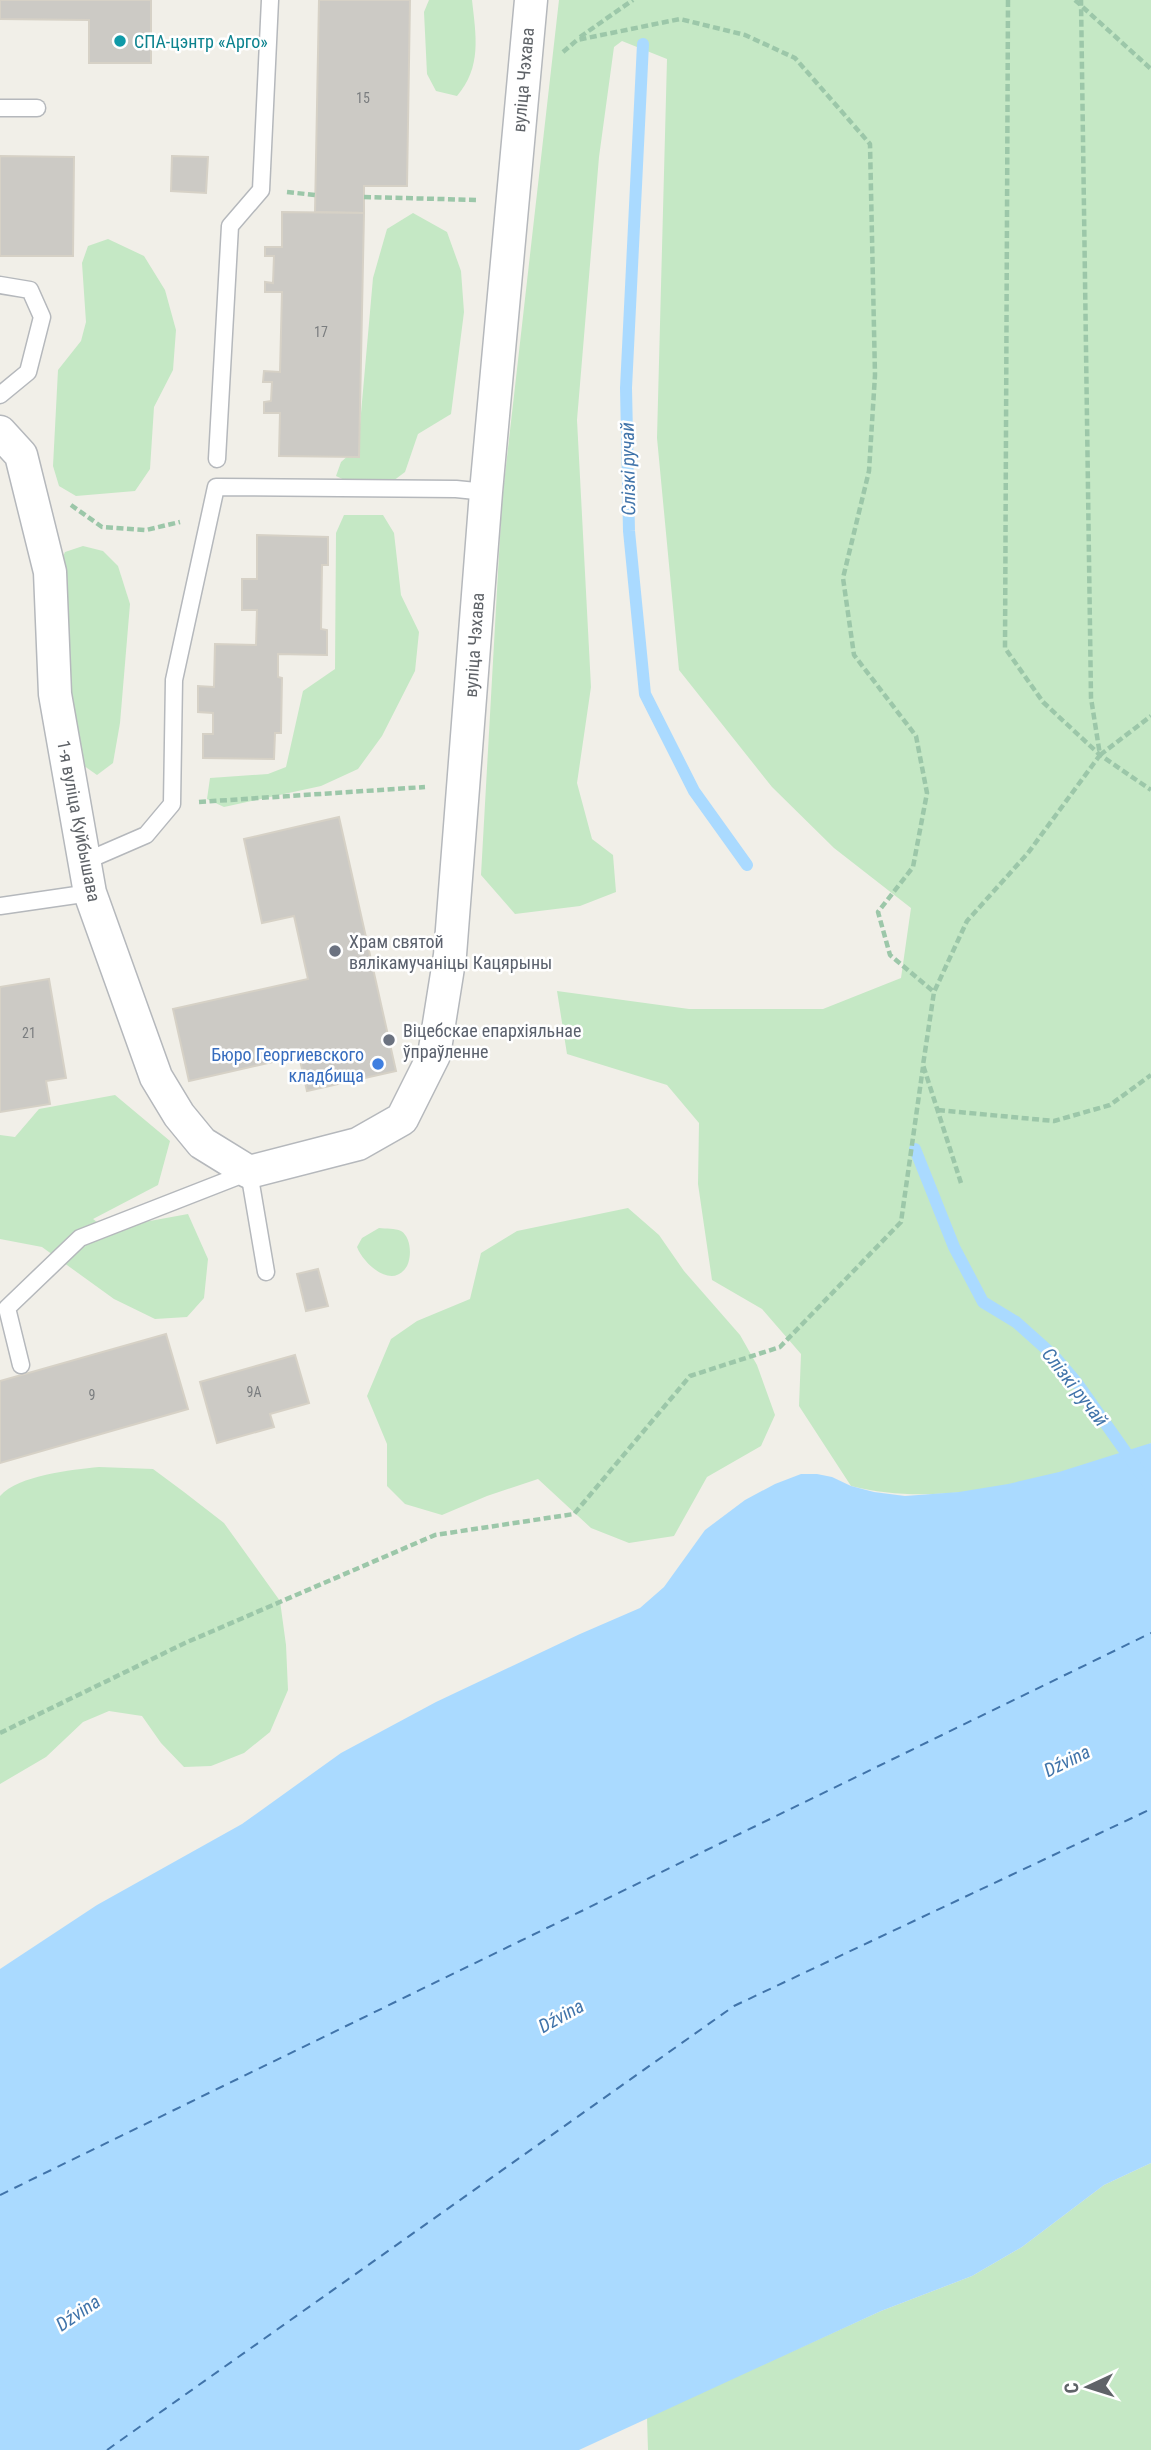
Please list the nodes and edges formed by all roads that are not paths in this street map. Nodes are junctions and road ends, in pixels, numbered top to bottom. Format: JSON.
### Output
{"nodes":[{"id":1,"x":270,"y":0,"type":"edge"},
{"id":2,"x":531,"y":0,"type":"edge"},
{"id":3,"x":0,"y":108,"type":"edge"},
{"id":4,"x":37,"y":108,"type":"dead end"},
{"id":5,"x":0,"y":285,"type":"edge"},
{"id":6,"x":0,"y":395,"type":"edge"},
{"id":7,"x":0,"y":432,"type":"edge"},
{"id":8,"x":217,"y":459,"type":"dead end"},
{"id":9,"x":486,"y":492,"type":"junction"},
{"id":10,"x":86,"y":861,"type":"junction"},
{"id":11,"x":90,"y":892,"type":"junction"},
{"id":12,"x":0,"y":906,"type":"edge"},
{"id":13,"x":249,"y":1172,"type":"junction"},
{"id":14,"x":266,"y":1272,"type":"dead end"},
{"id":15,"x":21,"y":1365,"type":"dead end"}],
"edges":[{"from":1,"to":8,"type":"lane"},
{"from":2,"to":9,"type":"street","name":"вуліца Чэхава"},
{"from":3,"to":4,"type":"lane"},
{"from":5,"to":6,"type":"lane"},
{"from":7,"to":10,"type":"street","name":"1-я вуліца Куйбышава"},
{"from":9,"to":10,"type":"lane"},
{"from":9,"to":13,"type":"street","name":"вуліца Чэхава"},
{"from":10,"to":11,"type":"street","name":"1-я вуліца Куйбышава"},
{"from":11,"to":12,"type":"lane"},
{"from":11,"to":13,"type":"street","name":"1-я вуліца Куйбышава"},
{"from":13,"to":14,"type":"lane"},
{"from":13,"to":15,"type":"lane"}]}
